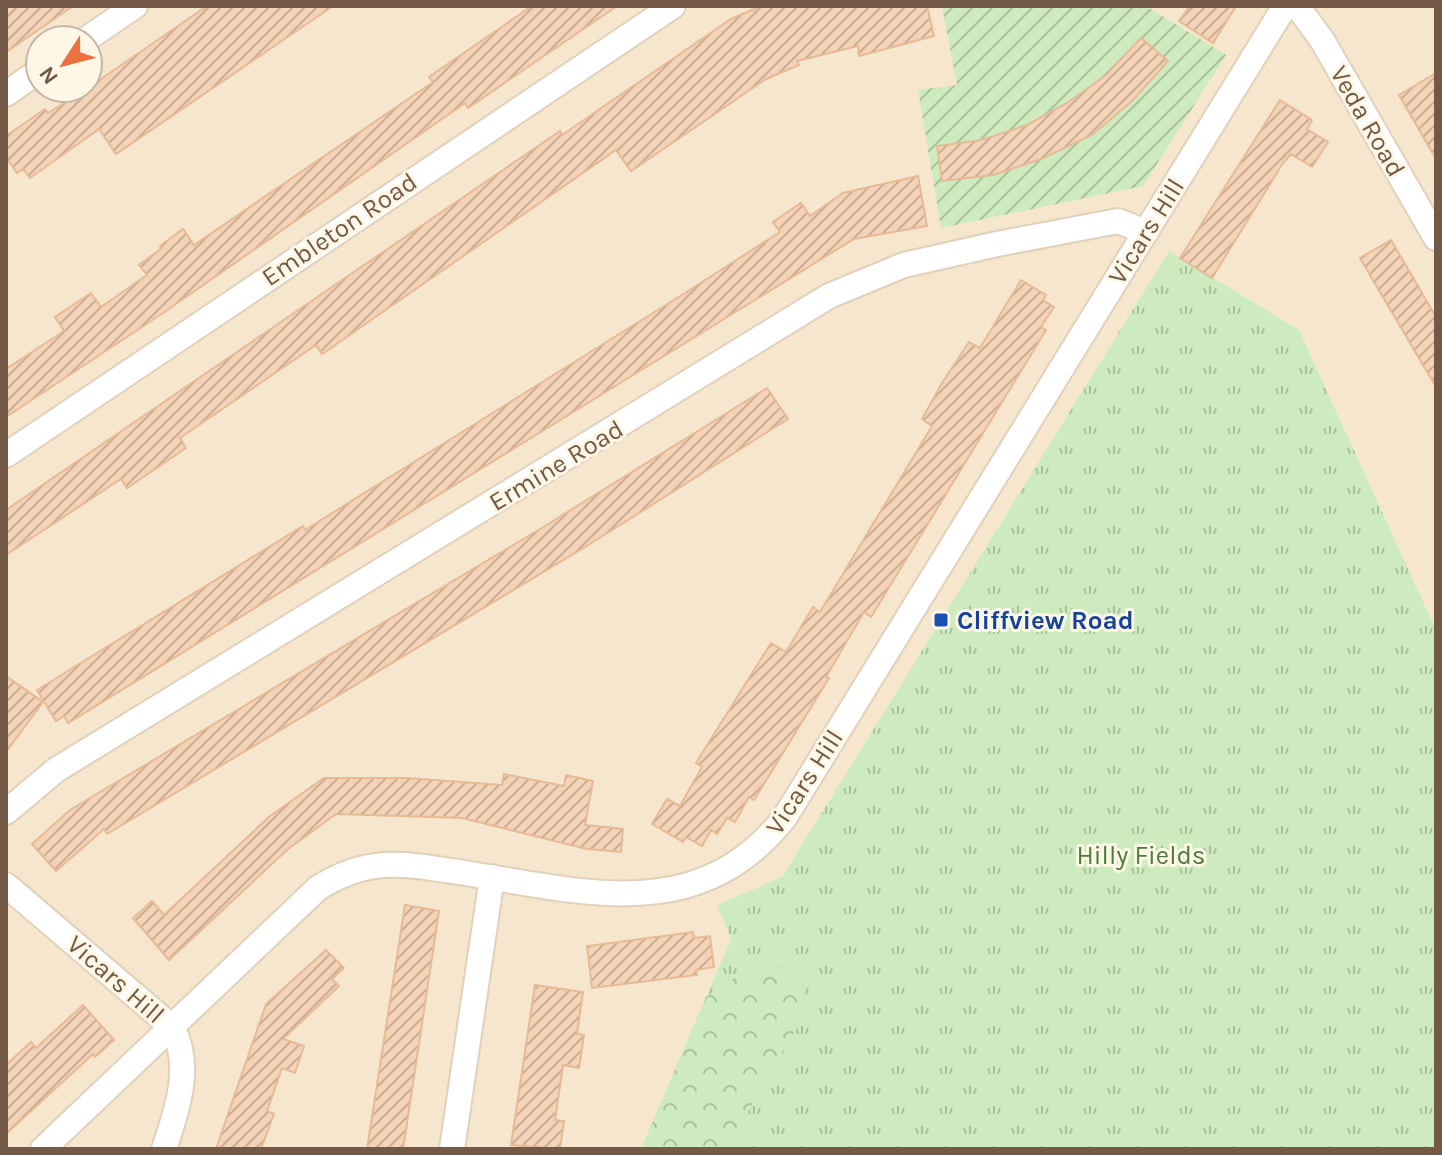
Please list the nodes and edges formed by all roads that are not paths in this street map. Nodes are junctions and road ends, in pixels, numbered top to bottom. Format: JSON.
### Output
{"nodes":[{"id":1,"x":135,"y":6,"type":"edge"},
{"id":2,"x":673,"y":6,"type":"edge"},
{"id":3,"x":1285,"y":6,"type":"edge"},
{"id":4,"x":1297,"y":6,"type":"edge"},
{"id":5,"x":104,"y":27,"type":"edge"},
{"id":6,"x":24,"y":81,"type":"edge"},
{"id":7,"x":6,"y":94,"type":"edge"},
{"id":8,"x":1146,"y":232,"type":"junction"},
{"id":9,"x":1436,"y":238,"type":"edge"},
{"id":10,"x":6,"y":455,"type":"edge"},
{"id":11,"x":6,"y":812,"type":"edge"},
{"id":12,"x":492,"y":877,"type":"junction"},
{"id":13,"x":6,"y":885,"type":"edge"},
{"id":14,"x":172,"y":1027,"type":"junction"},
{"id":15,"x":43,"y":1149,"type":"edge"},
{"id":16,"x":164,"y":1149,"type":"edge"},
{"id":17,"x":452,"y":1149,"type":"edge"}],
"edges":[{"from":1,"to":5,"type":"street"},
{"from":2,"to":10,"type":"street","name":"Embleton Road"},
{"from":3,"to":8,"type":"street","name":"Vicars Hill"},
{"from":4,"to":9,"type":"street","name":"Veda Road"},
{"from":6,"to":7,"type":"street"},
{"from":8,"to":11,"type":"street","name":"Ermine Road"},
{"from":8,"to":12,"type":"street","name":"Vicars Hill"},
{"from":12,"to":14,"type":"street","name":"Vicars Hill"},
{"from":12,"to":17,"type":"street"},
{"from":13,"to":14,"type":"street","name":"Vicars Hill"},
{"from":14,"to":15,"type":"street"},
{"from":14,"to":16,"type":"street"}]}
